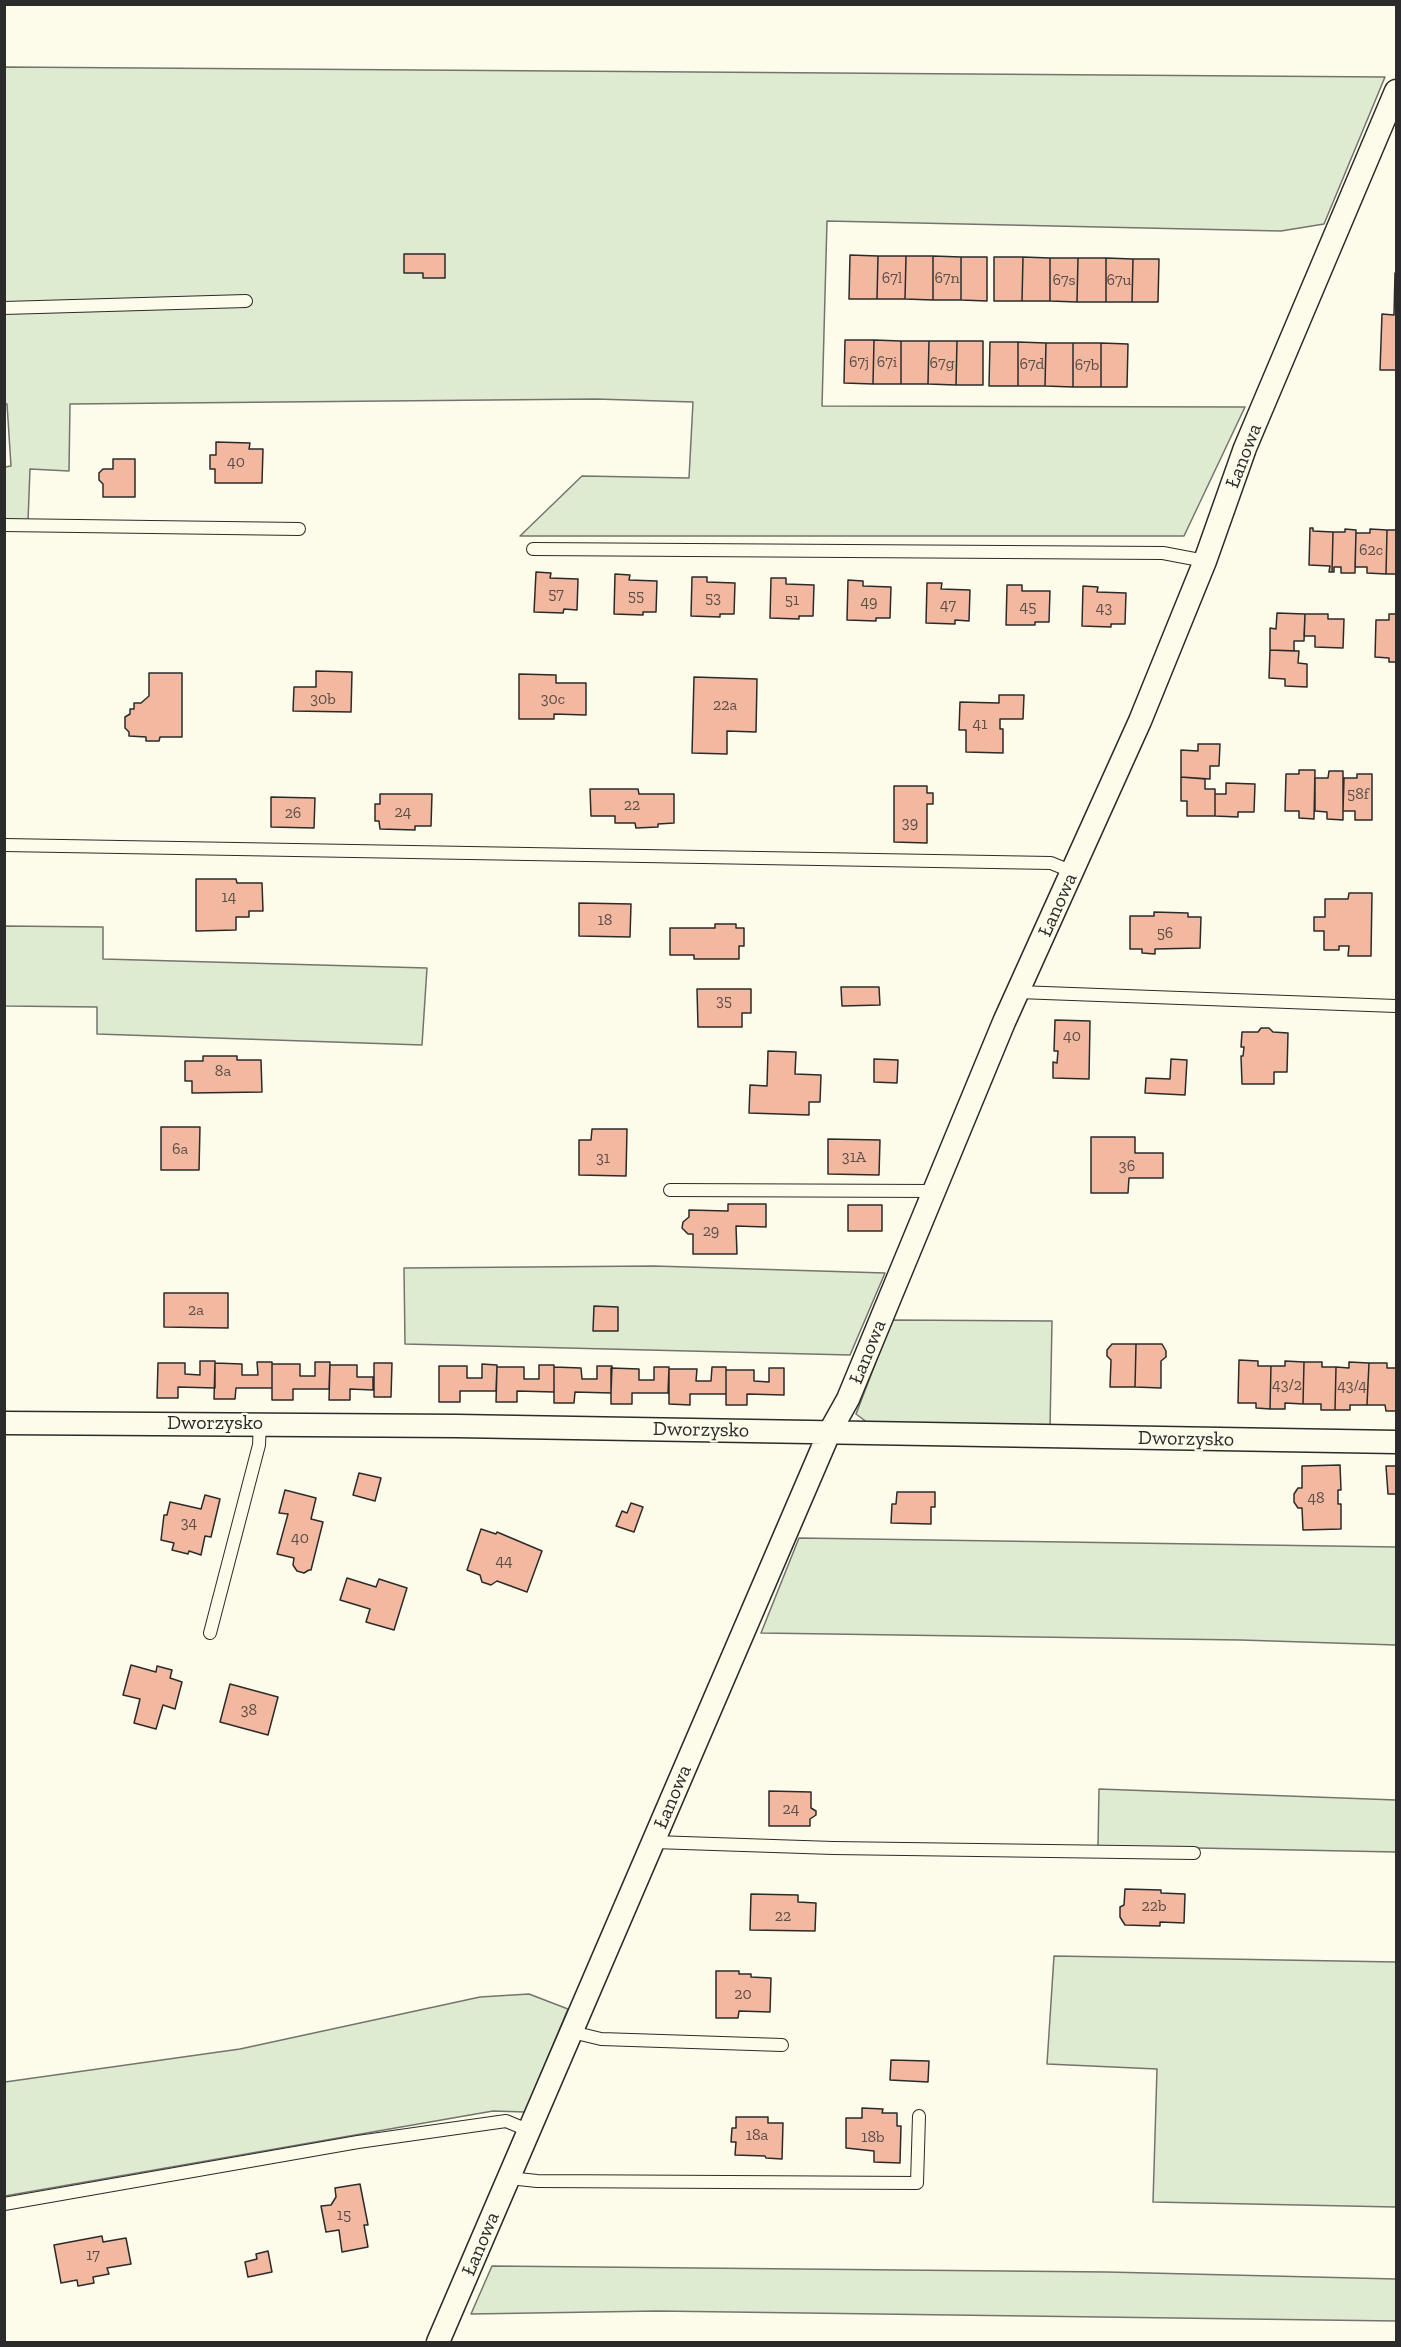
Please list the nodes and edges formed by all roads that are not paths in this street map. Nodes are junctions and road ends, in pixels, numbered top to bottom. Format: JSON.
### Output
{"nodes":[{"id":1,"x":1396,"y":91,"type":"edge"},
{"id":2,"x":246,"y":301,"type":"dead end"},
{"id":3,"x":4,"y":308,"type":"edge"},
{"id":4,"x":4,"y":525,"type":"edge"},
{"id":5,"x":299,"y":528,"type":"dead end"},
{"id":6,"x":533,"y":549,"type":"dead end"},
{"id":7,"x":1205,"y":561,"type":"junction"},
{"id":8,"x":4,"y":845,"type":"edge"},
{"id":9,"x":1072,"y":872,"type":"junction"},
{"id":10,"x":1018,"y":992,"type":"junction"},
{"id":11,"x":1396,"y":1006,"type":"edge"},
{"id":12,"x":670,"y":1190,"type":"dead end"},
{"id":13,"x":933,"y":1191,"type":"junction"},
{"id":14,"x":4,"y":1423,"type":"edge"},
{"id":15,"x":260,"y":1423,"type":"junction"},
{"id":16,"x":830,"y":1433,"type":"junction"},
{"id":17,"x":1396,"y":1443,"type":"edge"},
{"id":18,"x":210,"y":1634,"type":"dead end"},
{"id":19,"x":654,"y":1842,"type":"junction"},
{"id":20,"x":1194,"y":1853,"type":"dead end"},
{"id":21,"x":572,"y":2032,"type":"junction"},
{"id":22,"x":783,"y":2045,"type":"dead end"},
{"id":23,"x":920,"y":2116,"type":"dead end"},
{"id":24,"x":530,"y":2131,"type":"junction"},
{"id":25,"x":509,"y":2178,"type":"junction"},
{"id":26,"x":4,"y":2204,"type":"edge"},
{"id":27,"x":438,"y":2343,"type":"edge"}],
"edges":[{"from":1,"to":7,"type":"street","name":"Łanowa"},
{"from":2,"to":3,"type":"lane"},
{"from":4,"to":5,"type":"lane"},
{"from":6,"to":7,"type":"lane"},
{"from":7,"to":9,"type":"street","name":"Łanowa"},
{"from":8,"to":9,"type":"lane"},
{"from":9,"to":10,"type":"street","name":"Łanowa"},
{"from":10,"to":11,"type":"lane"},
{"from":10,"to":13,"type":"street","name":"Łanowa"},
{"from":12,"to":13,"type":"lane"},
{"from":13,"to":16,"type":"street","name":"Łanowa"},
{"from":14,"to":15,"type":"street","name":"Dworzysko"},
{"from":15,"to":16,"type":"street","name":"Dworzysko"},
{"from":15,"to":18,"type":"lane"},
{"from":16,"to":17,"type":"street","name":"Dworzysko"},
{"from":16,"to":19,"type":"street","name":"Łanowa"},
{"from":19,"to":20,"type":"lane"},
{"from":19,"to":21,"type":"street","name":"Łanowa"},
{"from":21,"to":22,"type":"lane"},
{"from":21,"to":24,"type":"street","name":"Łanowa"},
{"from":23,"to":25,"type":"lane"},
{"from":24,"to":25,"type":"street","name":"Łanowa"},
{"from":24,"to":26,"type":"lane"},
{"from":25,"to":27,"type":"street","name":"Łanowa"}]}
